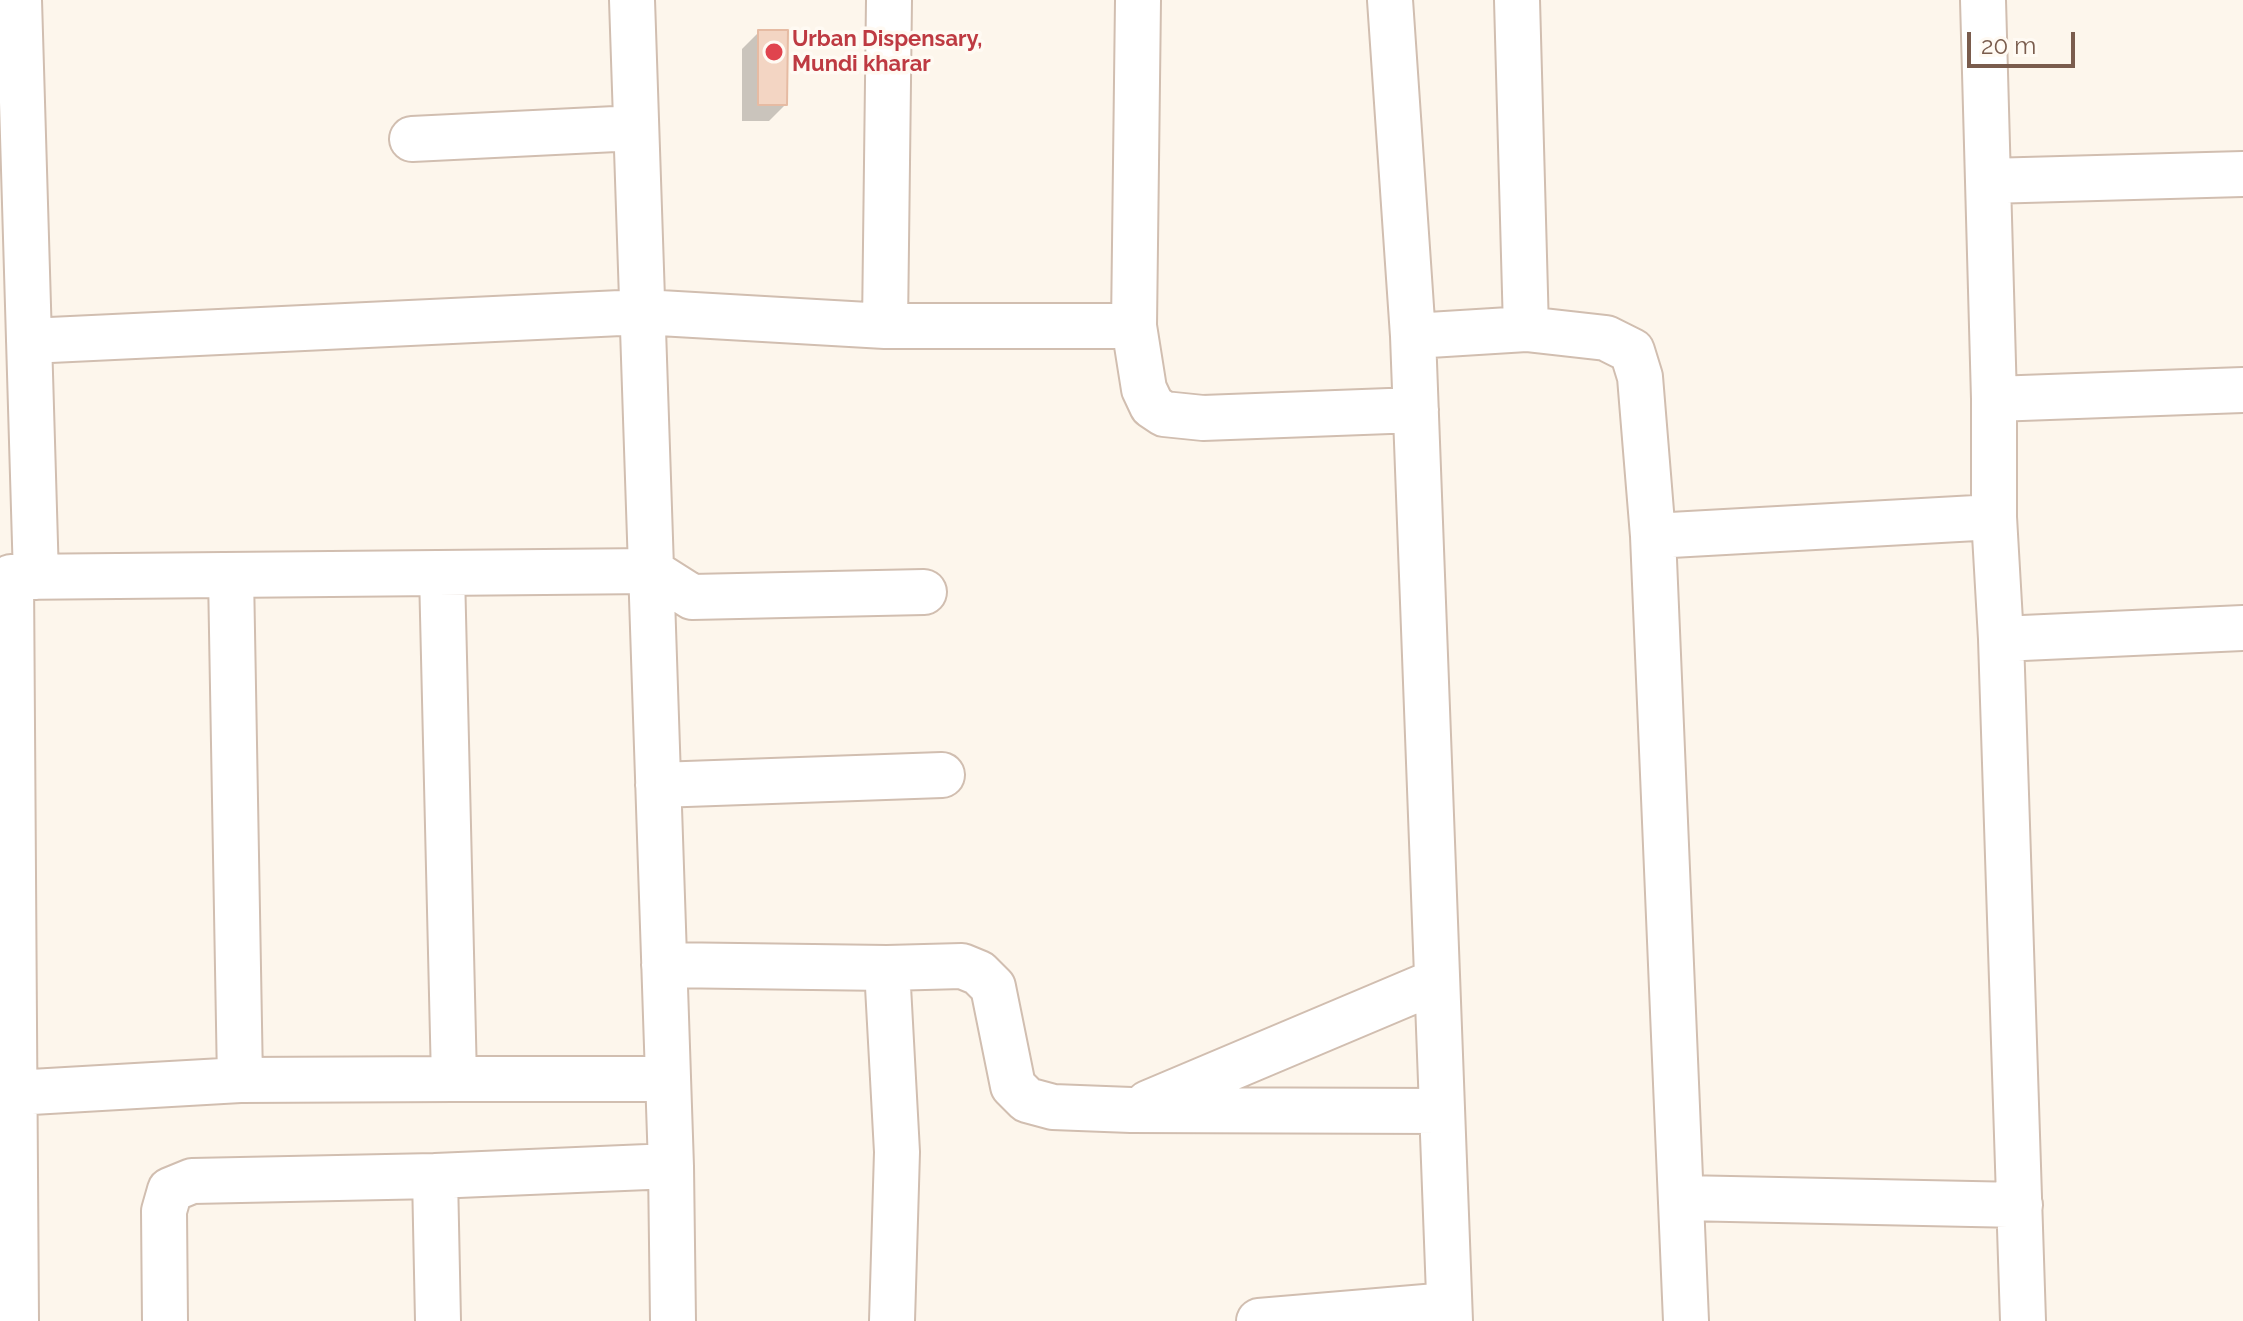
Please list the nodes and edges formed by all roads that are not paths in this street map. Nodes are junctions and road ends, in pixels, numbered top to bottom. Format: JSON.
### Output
{"nodes":[{"id":1,"x":19,"y":0,"type":"edge"},
{"id":2,"x":632,"y":0,"type":"edge"},
{"id":3,"x":889,"y":0,"type":"edge"},
{"id":4,"x":1138,"y":0,"type":"edge"},
{"id":5,"x":1390,"y":0,"type":"edge"},
{"id":6,"x":1517,"y":0,"type":"edge"},
{"id":7,"x":1983,"y":0,"type":"edge"},
{"id":8,"x":636,"y":128,"type":"junction"},
{"id":9,"x":412,"y":139,"type":"dead end"},
{"id":10,"x":2243,"y":174,"type":"edge"},
{"id":11,"x":1988,"y":181,"type":"junction"},
{"id":12,"x":12,"y":212,"type":"edge"},
{"id":13,"x":642,"y":312,"type":"junction"},
{"id":14,"x":885,"y":326,"type":"junction"},
{"id":15,"x":1134,"y":326,"type":"junction"},
{"id":16,"x":1526,"y":329,"type":"junction"},
{"id":17,"x":1413,"y":336,"type":"junction"},
{"id":18,"x":29,"y":341,"type":"junction"},
{"id":19,"x":2243,"y":390,"type":"edge"},
{"id":20,"x":1994,"y":399,"type":"junction"},
{"id":21,"x":1416,"y":410,"type":"junction"},
{"id":22,"x":1994,"y":517,"type":"junction"},
{"id":23,"x":1653,"y":536,"type":"junction"},
{"id":24,"x":651,"y":571,"type":"junction"},
{"id":25,"x":442,"y":573,"type":"junction"},
{"id":26,"x":231,"y":575,"type":"junction"},
{"id":27,"x":16,"y":577,"type":"edge"},
{"id":28,"x":924,"y":592,"type":"dead end"},
{"id":29,"x":2243,"y":628,"type":"edge"},
{"id":30,"x":2001,"y":639,"type":"junction"},
{"id":31,"x":6,"y":735,"type":"edge"},
{"id":32,"x":942,"y":775,"type":"dead end"},
{"id":33,"x":658,"y":785,"type":"junction"},
{"id":34,"x":664,"y":965,"type":"junction"},
{"id":35,"x":887,"y":968,"type":"junction"},
{"id":36,"x":1437,"y":981,"type":"junction"},
{"id":37,"x":454,"y":1079,"type":"junction"},
{"id":38,"x":668,"y":1079,"type":"junction"},
{"id":39,"x":240,"y":1080,"type":"junction"},
{"id":40,"x":10,"y":1110,"type":"edge"},
{"id":41,"x":1131,"y":1110,"type":"junction"},
{"id":42,"x":1442,"y":1111,"type":"junction"},
{"id":43,"x":671,"y":1166,"type":"junction"},
{"id":44,"x":435,"y":1176,"type":"junction"},
{"id":45,"x":1682,"y":1198,"type":"junction"},
{"id":46,"x":2020,"y":1205,"type":"junction"},
{"id":47,"x":1449,"y":1313,"type":"edge"},
{"id":48,"x":16,"y":1321,"type":"edge"},
{"id":49,"x":165,"y":1321,"type":"edge"},
{"id":50,"x":438,"y":1321,"type":"edge"},
{"id":51,"x":673,"y":1321,"type":"edge"},
{"id":52,"x":892,"y":1321,"type":"edge"},
{"id":53,"x":1259,"y":1321,"type":"edge"},
{"id":54,"x":1686,"y":1321,"type":"edge"},
{"id":55,"x":2023,"y":1321,"type":"edge"}],
"edges":[{"from":1,"to":12,"type":"street"},
{"from":2,"to":8,"type":"street"},
{"from":3,"to":14,"type":"street"},
{"from":4,"to":15,"type":"street"},
{"from":5,"to":17,"type":"street"},
{"from":6,"to":16,"type":"street"},
{"from":7,"to":11,"type":"street"},
{"from":8,"to":9,"type":"street"},
{"from":8,"to":13,"type":"street"},
{"from":10,"to":11,"type":"street"},
{"from":11,"to":20,"type":"street"},
{"from":12,"to":18,"type":"street"},
{"from":13,"to":14,"type":"street"},
{"from":13,"to":18,"type":"street"},
{"from":13,"to":24,"type":"street"},
{"from":14,"to":15,"type":"street"},
{"from":15,"to":21,"type":"street"},
{"from":16,"to":17,"type":"street"},
{"from":16,"to":23,"type":"street"},
{"from":17,"to":21,"type":"street"},
{"from":18,"to":27,"type":"street"},
{"from":19,"to":20,"type":"street"},
{"from":20,"to":22,"type":"street"},
{"from":21,"to":36,"type":"street"},
{"from":22,"to":23,"type":"street"},
{"from":22,"to":30,"type":"street"},
{"from":23,"to":45,"type":"street"},
{"from":24,"to":25,"type":"street"},
{"from":24,"to":28,"type":"street"},
{"from":24,"to":33,"type":"street"},
{"from":25,"to":26,"type":"street"},
{"from":25,"to":37,"type":"street"},
{"from":26,"to":27,"type":"street"},
{"from":26,"to":39,"type":"street"},
{"from":27,"to":31,"type":"street"},
{"from":29,"to":30,"type":"street"},
{"from":30,"to":46,"type":"street"},
{"from":31,"to":40,"type":"street"},
{"from":32,"to":33,"type":"street"},
{"from":33,"to":34,"type":"street"},
{"from":34,"to":35,"type":"street"},
{"from":34,"to":38,"type":"street"},
{"from":35,"to":41,"type":"street"},
{"from":35,"to":52,"type":"street"},
{"from":36,"to":41,"type":"street"},
{"from":36,"to":42,"type":"street"},
{"from":37,"to":38,"type":"street"},
{"from":37,"to":39,"type":"street"},
{"from":38,"to":43,"type":"street"},
{"from":39,"to":40,"type":"street"},
{"from":40,"to":48,"type":"street"},
{"from":41,"to":42,"type":"street"},
{"from":42,"to":47,"type":"street"},
{"from":43,"to":44,"type":"street"},
{"from":43,"to":51,"type":"street"},
{"from":44,"to":49,"type":"street"},
{"from":44,"to":50,"type":"street"},
{"from":45,"to":46,"type":"street"},
{"from":45,"to":54,"type":"street"},
{"from":46,"to":55,"type":"street"},
{"from":47,"to":53,"type":"street"}]}
